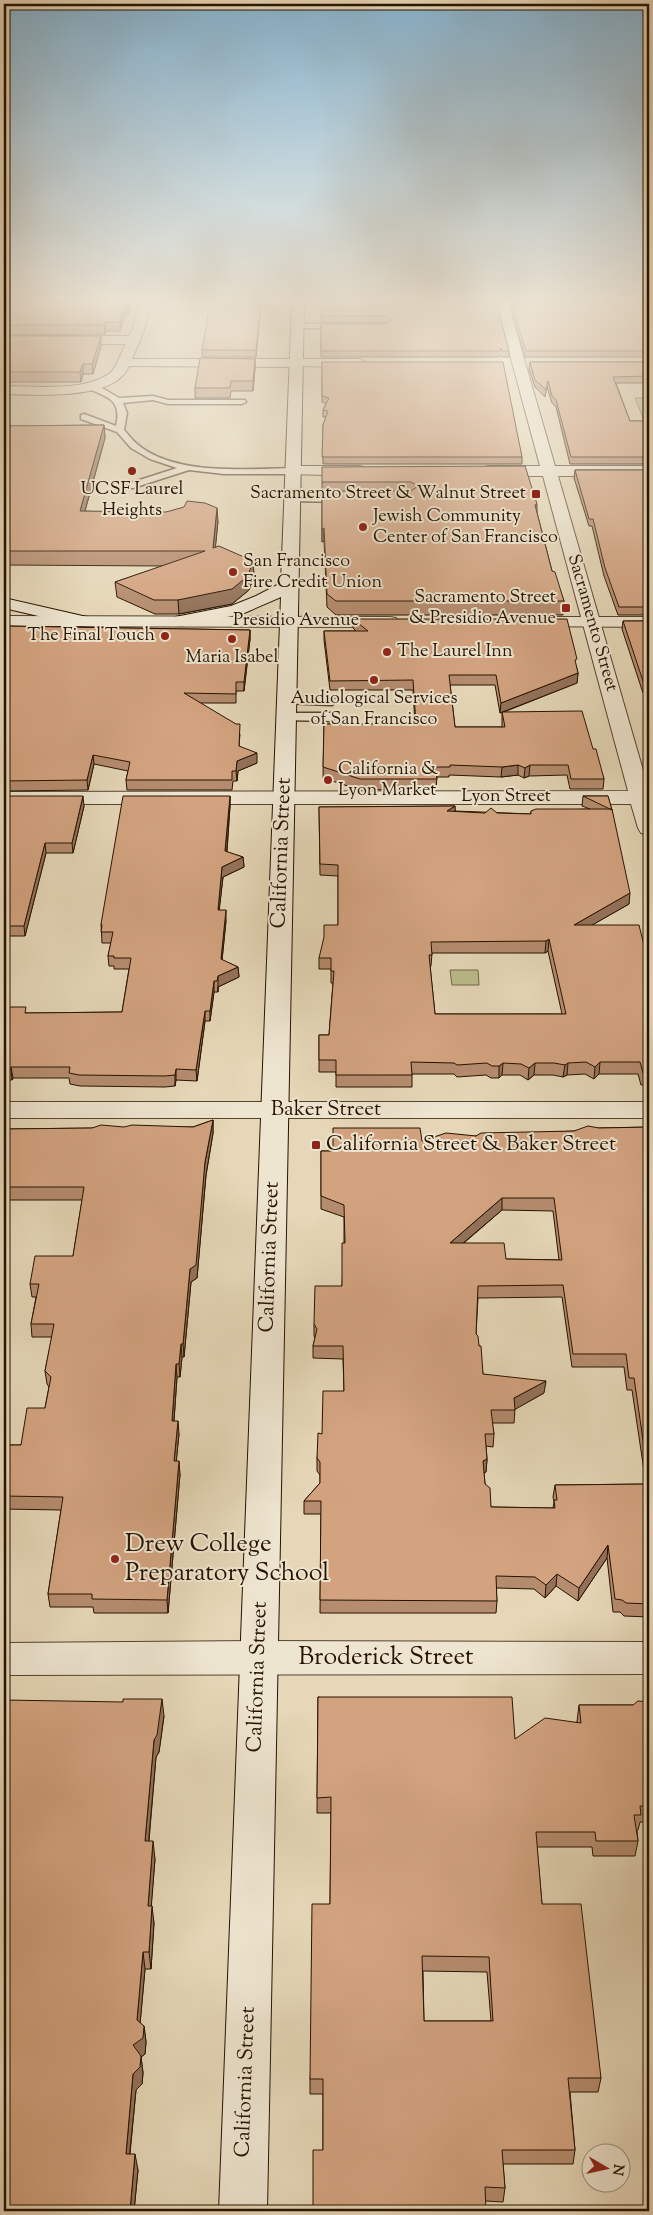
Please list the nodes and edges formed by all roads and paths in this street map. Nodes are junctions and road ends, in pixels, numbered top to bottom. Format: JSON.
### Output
{"nodes":[{"id":1,"x":120,"y":406,"type":"edge"},
{"id":2,"x":295,"y":406,"type":"edge"},
{"id":3,"x":533,"y":406,"type":"edge"},
{"id":4,"x":84,"y":417,"type":"dead end"},
{"id":5,"x":120,"y":430,"type":"junction"},
{"id":6,"x":189,"y":467,"type":"junction"},
{"id":7,"x":294,"y":471,"type":"junction"},
{"id":8,"x":380,"y":471,"type":"edge"},
{"id":9,"x":469,"y":471,"type":"edge"},
{"id":10,"x":549,"y":471,"type":"junction"},
{"id":11,"x":649,"y":471,"type":"edge"},
{"id":12,"x":130,"y":486,"type":"dead end"},
{"id":13,"x":356,"y":499,"type":"edge"},
{"id":14,"x":293,"y":503,"type":"junction"},
{"id":15,"x":347,"y":506,"type":"edge"},
{"id":16,"x":290,"y":585,"type":"junction"},
{"id":17,"x":4,"y":603,"type":"edge"},
{"id":18,"x":4,"y":621,"type":"edge"},
{"id":19,"x":81,"y":621,"type":"junction"},
{"id":20,"x":289,"y":621,"type":"junction"},
{"id":21,"x":181,"y":622,"type":"junction"},
{"id":22,"x":409,"y":622,"type":"edge"},
{"id":23,"x":518,"y":622,"type":"edge"},
{"id":24,"x":592,"y":622,"type":"junction"},
{"id":25,"x":649,"y":622,"type":"edge"},
{"id":26,"x":332,"y":701,"type":"dead end"},
{"id":27,"x":286,"y":709,"type":"junction"},
{"id":28,"x":331,"y":717,"type":"dead end"},
{"id":29,"x":284,"y":797,"type":"junction"},
{"id":30,"x":645,"y":797,"type":"edge"},
{"id":31,"x":4,"y":798,"type":"edge"},
{"id":32,"x":649,"y":828,"type":"edge"},
{"id":33,"x":275,"y":1109,"type":"junction"},
{"id":34,"x":4,"y":1110,"type":"edge"},
{"id":35,"x":649,"y":1110,"type":"edge"},
{"id":36,"x":258,"y":1657,"type":"junction"},
{"id":37,"x":649,"y":1658,"type":"edge"},
{"id":38,"x":4,"y":1659,"type":"edge"},
{"id":39,"x":242,"y":2211,"type":"edge"}],
"edges":[{"from":1,"to":5,"type":"lane"},
{"from":2,"to":7,"type":"street","name":"California Street"},
{"from":3,"to":10,"type":"street","name":"Sacramento Street"},
{"from":4,"to":5,"type":"lane"},
{"from":5,"to":6,"type":"lane"},
{"from":6,"to":7,"type":"lane"},
{"from":6,"to":12,"type":"lane"},
{"from":7,"to":8,"type":"street"},
{"from":7,"to":14,"type":"street","name":"California Street"},
{"from":9,"to":10,"type":"street"},
{"from":10,"to":11,"type":"street"},
{"from":10,"to":24,"type":"street","name":"Sacramento Street"},
{"from":13,"to":14,"type":"lane"},
{"from":14,"to":15,"type":"lane"},
{"from":14,"to":16,"type":"street","name":"California Street"},
{"from":16,"to":20,"type":"street","name":"California Street"},
{"from":16,"to":21,"type":"street"},
{"from":17,"to":19,"type":"street"},
{"from":18,"to":19,"type":"street","name":"Presidio Avenue"},
{"from":19,"to":21,"type":"street","name":"Presidio Avenue"},
{"from":20,"to":21,"type":"street","name":"Presidio Avenue"},
{"from":20,"to":22,"type":"street","name":"Presidio Avenue"},
{"from":20,"to":27,"type":"street","name":"California Street"},
{"from":23,"to":24,"type":"street"},
{"from":24,"to":25,"type":"street"},
{"from":24,"to":30,"type":"street","name":"Sacramento Street"},
{"from":26,"to":27,"type":"lane"},
{"from":27,"to":28,"type":"lane"},
{"from":27,"to":29,"type":"street","name":"California Street"},
{"from":29,"to":30,"type":"street","name":"Lyon Street"},
{"from":29,"to":31,"type":"street","name":"Lyon Street"},
{"from":29,"to":33,"type":"street","name":"California Street"},
{"from":30,"to":32,"type":"street","name":"Sacramento Street"},
{"from":33,"to":34,"type":"street","name":"Baker Street"},
{"from":33,"to":35,"type":"street","name":"Baker Street"},
{"from":33,"to":36,"type":"street","name":"California Street"},
{"from":36,"to":37,"type":"street","name":"Broderick Street"},
{"from":36,"to":38,"type":"street","name":"Broderick Street"},
{"from":36,"to":39,"type":"street","name":"California Street"}]}
